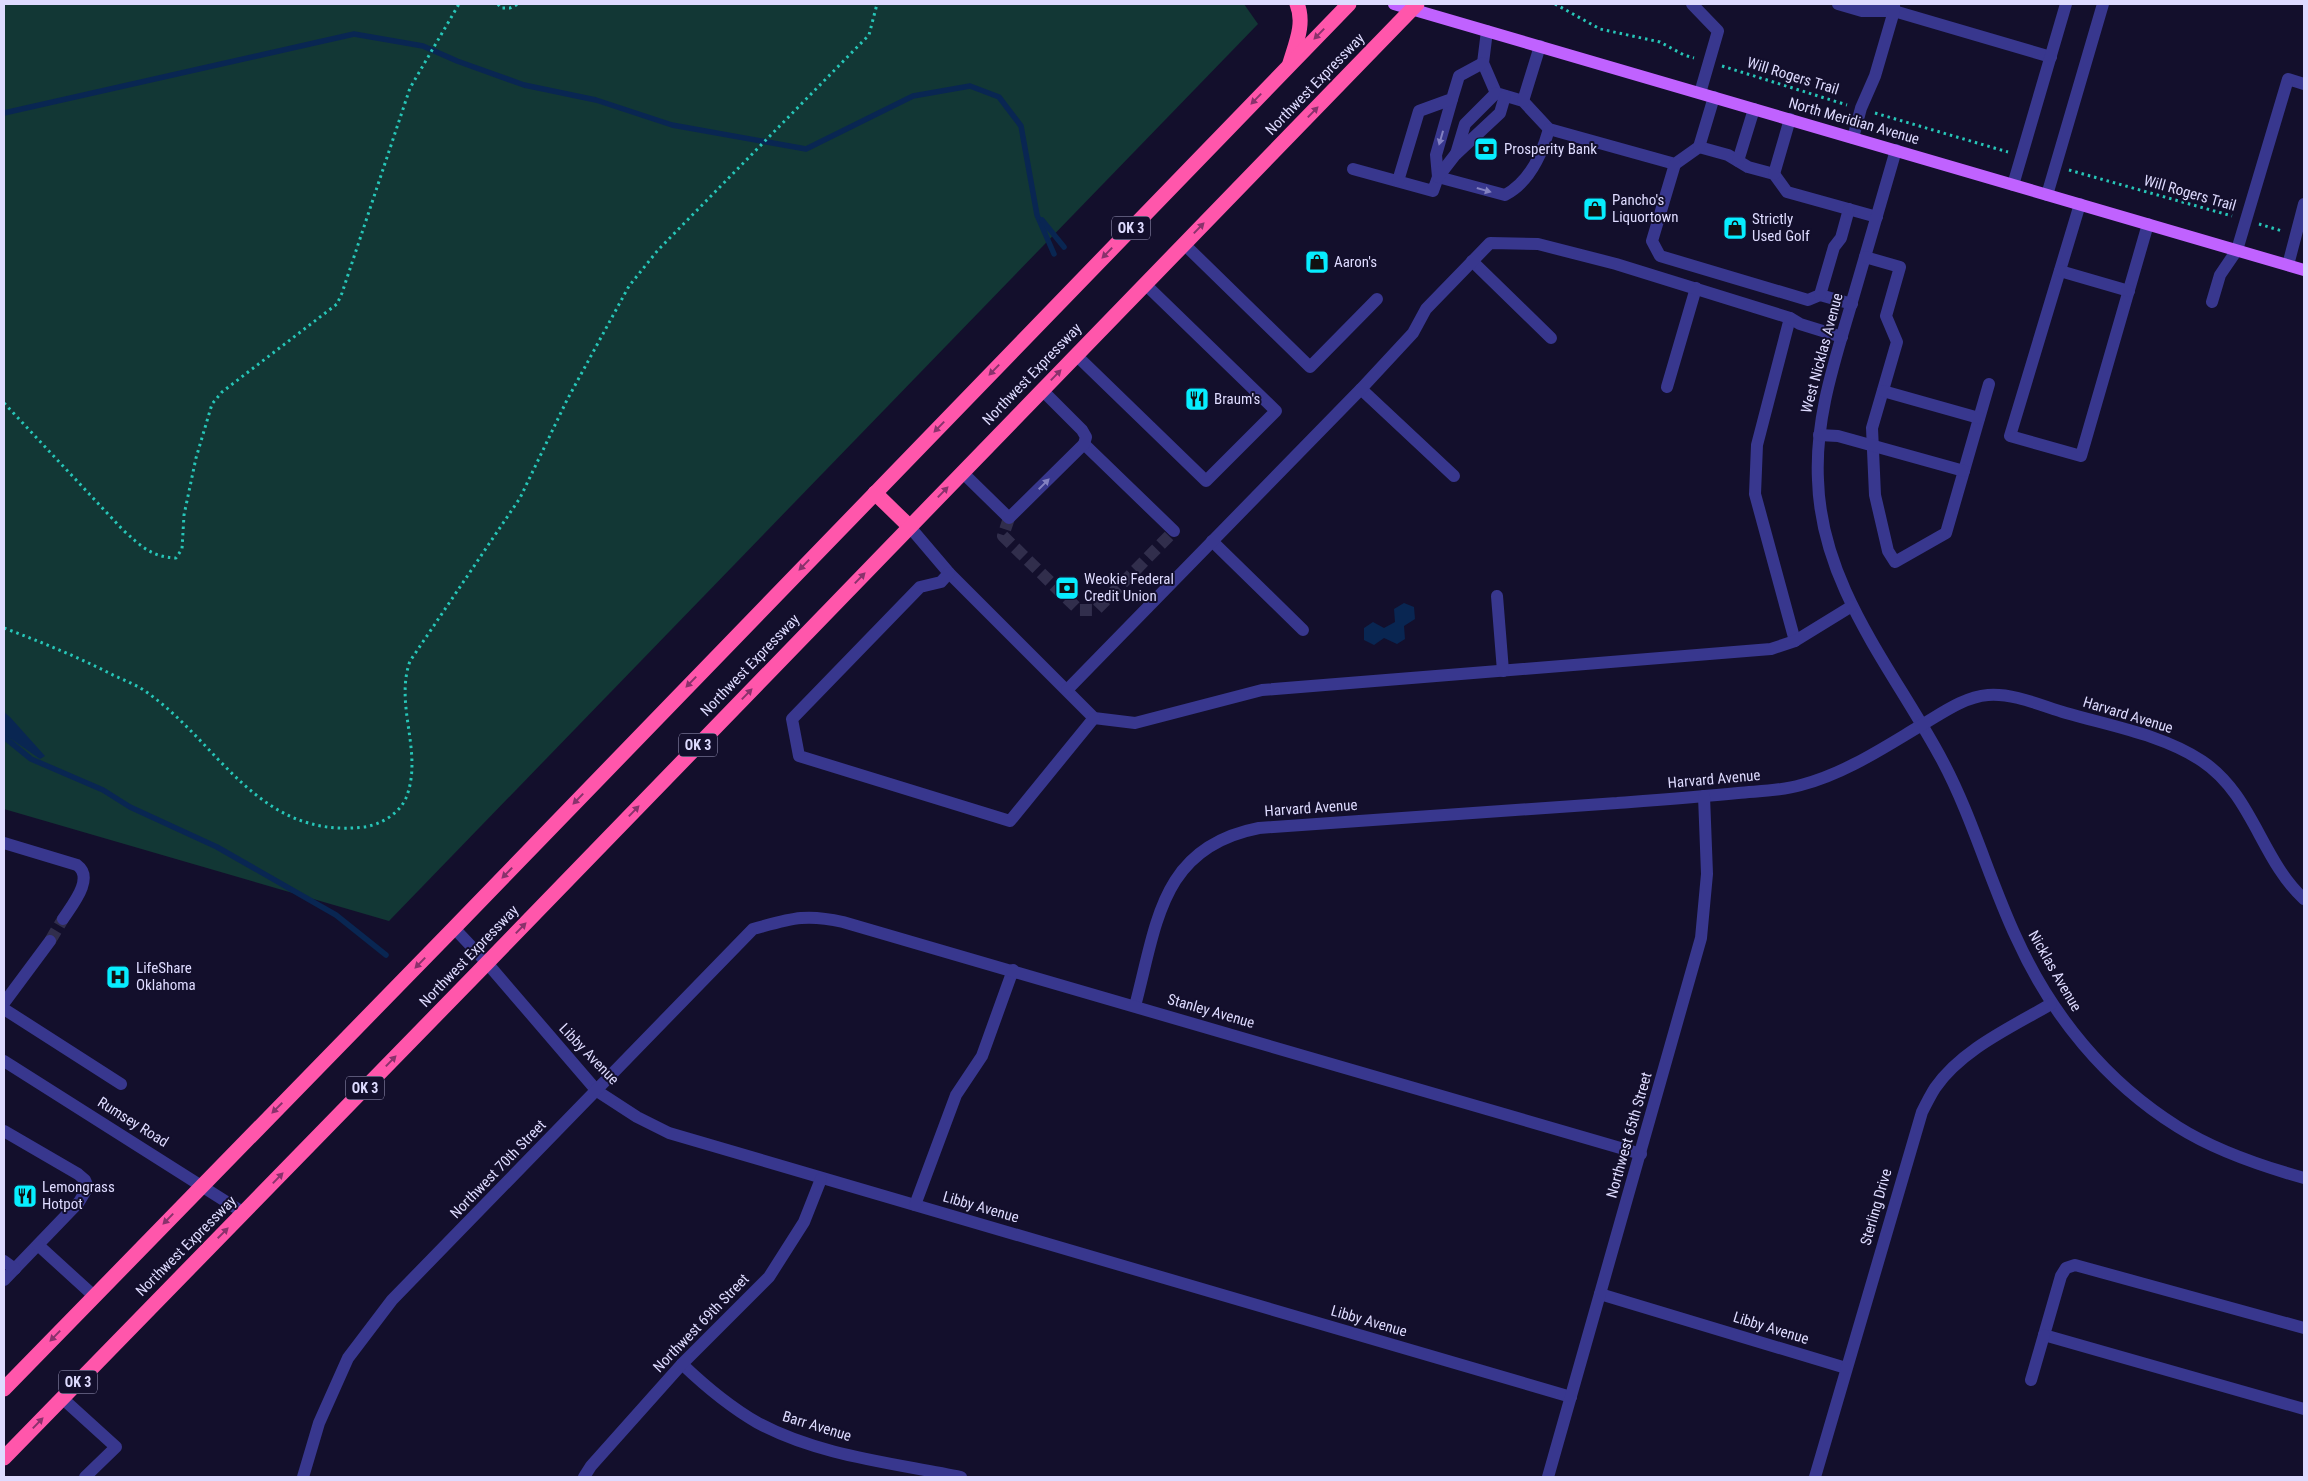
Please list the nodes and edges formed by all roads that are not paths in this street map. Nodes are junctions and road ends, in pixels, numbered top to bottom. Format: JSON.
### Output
{"nodes":[{"id":1,"x":1297,"y":4,"type":"edge"},
{"id":2,"x":1349,"y":4,"type":"edge"},
{"id":3,"x":1394,"y":4,"type":"edge"},
{"id":4,"x":1692,"y":4,"type":"edge"},
{"id":5,"x":1838,"y":4,"type":"edge"},
{"id":6,"x":2066,"y":4,"type":"edge"},
{"id":7,"x":2103,"y":4,"type":"edge"},
{"id":8,"x":1415,"y":6,"type":"edge"},
{"id":9,"x":1894,"y":8,"type":"edge"},
{"id":10,"x":1487,"y":30,"type":"junction"},
{"id":11,"x":1540,"y":46,"type":"junction"},
{"id":12,"x":2051,"y":57,"type":"junction"},
{"id":13,"x":1483,"y":63,"type":"junction"},
{"id":14,"x":1290,"y":64,"type":"junction"},
{"id":15,"x":2304,"y":84,"type":"edge"},
{"id":16,"x":1700,"y":93,"type":"junction"},
{"id":17,"x":1500,"y":95,"type":"junction"},
{"id":18,"x":1714,"y":97,"type":"junction"},
{"id":19,"x":1452,"y":99,"type":"junction"},
{"id":20,"x":1523,"y":101,"type":"junction"},
{"id":21,"x":1754,"y":109,"type":"junction"},
{"id":22,"x":1790,"y":119,"type":"junction"},
{"id":23,"x":1549,"y":128,"type":"junction"},
{"id":24,"x":1852,"y":138,"type":"junction"},
{"id":25,"x":1699,"y":147,"type":"junction"},
{"id":26,"x":1896,"y":150,"type":"junction"},
{"id":27,"x":1738,"y":161,"type":"junction"},
{"id":28,"x":1675,"y":164,"type":"junction"},
{"id":29,"x":1352,"y":169,"type":"dead end"},
{"id":30,"x":1774,"y":174,"type":"junction"},
{"id":31,"x":1438,"y":176,"type":"junction"},
{"id":32,"x":1398,"y":182,"type":"junction"},
{"id":33,"x":2013,"y":185,"type":"junction"},
{"id":34,"x":2047,"y":195,"type":"junction"},
{"id":35,"x":2080,"y":204,"type":"junction"},
{"id":36,"x":2304,"y":204,"type":"edge"},
{"id":37,"x":1849,"y":209,"type":"junction"},
{"id":38,"x":1877,"y":217,"type":"junction"},
{"id":39,"x":2148,"y":224,"type":"junction"},
{"id":40,"x":1184,"y":244,"type":"junction"},
{"id":41,"x":2237,"y":250,"type":"junction"},
{"id":42,"x":1865,"y":257,"type":"junction"},
{"id":43,"x":1472,"y":261,"type":"junction"},
{"id":44,"x":2288,"y":265,"type":"junction"},
{"id":45,"x":2060,"y":270,"type":"junction"},
{"id":46,"x":2304,"y":270,"type":"edge"},
{"id":47,"x":1145,"y":284,"type":"junction"},
{"id":48,"x":1696,"y":288,"type":"junction"},
{"id":49,"x":2129,"y":290,"type":"junction"},
{"id":50,"x":1820,"y":295,"type":"junction"},
{"id":51,"x":1377,"y":299,"type":"dead end"},
{"id":52,"x":2212,"y":302,"type":"dead end"},
{"id":53,"x":1852,"y":304,"type":"junction"},
{"id":54,"x":1795,"y":321,"type":"junction"},
{"id":55,"x":1842,"y":337,"type":"junction"},
{"id":56,"x":1551,"y":338,"type":"dead end"},
{"id":57,"x":1076,"y":355,"type":"junction"},
{"id":58,"x":1989,"y":384,"type":"dead end"},
{"id":59,"x":1667,"y":387,"type":"dead end"},
{"id":60,"x":1361,"y":389,"type":"junction"},
{"id":61,"x":1042,"y":390,"type":"junction"},
{"id":62,"x":1883,"y":391,"type":"junction"},
{"id":63,"x":1979,"y":418,"type":"junction"},
{"id":64,"x":1819,"y":435,"type":"junction"},
{"id":65,"x":1084,"y":444,"type":"junction"},
{"id":66,"x":1872,"y":445,"type":"junction"},
{"id":67,"x":1964,"y":471,"type":"junction"},
{"id":68,"x":962,"y":472,"type":"junction"},
{"id":69,"x":1454,"y":476,"type":"dead end"},
{"id":70,"x":875,"y":493,"type":"junction"},
{"id":71,"x":909,"y":526,"type":"junction"},
{"id":72,"x":1174,"y":530,"type":"dead end"},
{"id":73,"x":1212,"y":541,"type":"junction"},
{"id":74,"x":949,"y":573,"type":"junction"},
{"id":75,"x":1497,"y":596,"type":"dead end"},
{"id":76,"x":1852,"y":606,"type":"junction"},
{"id":77,"x":1303,"y":630,"type":"dead end"},
{"id":78,"x":1795,"y":641,"type":"junction"},
{"id":79,"x":1503,"y":670,"type":"junction"},
{"id":80,"x":1068,"y":690,"type":"junction"},
{"id":81,"x":1094,"y":718,"type":"junction"},
{"id":82,"x":1922,"y":725,"type":"junction"},
{"id":83,"x":1704,"y":796,"type":"junction"},
{"id":84,"x":4,"y":843,"type":"edge"},
{"id":85,"x":2304,"y":899,"type":"edge"},
{"id":86,"x":63,"y":919,"type":"tunnel mouth"},
{"id":87,"x":770,"y":925,"type":"joint"},
{"id":88,"x":454,"y":928,"type":"junction"},
{"id":89,"x":50,"y":941,"type":"tunnel mouth"},
{"id":90,"x":487,"y":963,"type":"junction"},
{"id":91,"x":1012,"y":970,"type":"junction"},
{"id":92,"x":4,"y":1003,"type":"edge"},
{"id":93,"x":2052,"y":1004,"type":"junction"},
{"id":94,"x":1135,"y":1006,"type":"junction"},
{"id":95,"x":4,"y":1009,"type":"edge"},
{"id":96,"x":4,"y":1061,"type":"edge"},
{"id":97,"x":121,"y":1084,"type":"dead end"},
{"id":98,"x":598,"y":1091,"type":"junction"},
{"id":99,"x":4,"y":1131,"type":"edge"},
{"id":100,"x":1641,"y":1154,"type":"junction"},
{"id":101,"x":821,"y":1178,"type":"junction"},
{"id":102,"x":2304,"y":1178,"type":"edge"},
{"id":103,"x":202,"y":1184,"type":"junction"},
{"id":104,"x":915,"y":1205,"type":"junction"},
{"id":105,"x":244,"y":1213,"type":"junction"},
{"id":106,"x":38,"y":1245,"type":"junction"},
{"id":107,"x":4,"y":1261,"type":"edge"},
{"id":108,"x":15,"y":1268,"type":"junction"},
{"id":109,"x":4,"y":1280,"type":"edge"},
{"id":110,"x":1600,"y":1294,"type":"junction"},
{"id":111,"x":94,"y":1296,"type":"junction"},
{"id":112,"x":2304,"y":1328,"type":"edge"},
{"id":113,"x":2044,"y":1335,"type":"junction"},
{"id":114,"x":682,"y":1364,"type":"junction"},
{"id":115,"x":1846,"y":1368,"type":"junction"},
{"id":116,"x":2031,"y":1380,"type":"dead end"},
{"id":117,"x":4,"y":1389,"type":"edge"},
{"id":118,"x":1571,"y":1397,"type":"junction"},
{"id":119,"x":62,"y":1398,"type":"junction"},
{"id":120,"x":2304,"y":1409,"type":"edge"},
{"id":121,"x":4,"y":1458,"type":"edge"},
{"id":122,"x":86,"y":1477,"type":"edge"},
{"id":123,"x":303,"y":1477,"type":"edge"},
{"id":124,"x":584,"y":1477,"type":"edge"},
{"id":125,"x":961,"y":1477,"type":"edge"},
{"id":126,"x":1548,"y":1477,"type":"edge"},
{"id":127,"x":1815,"y":1477,"type":"edge"}],
"edges":[{"from":1,"to":14,"type":"highway"},
{"from":2,"to":14,"type":"highway","name":"Northwest Expressway","number":"OK 3","one_way":true},
{"from":3,"to":8,"type":"main road","name":"North Meridian Avenue"},
{"from":4,"to":16,"type":"street"},
{"from":5,"to":9,"type":"street"},
{"from":6,"to":12,"type":"street"},
{"from":7,"to":34,"type":"street"},
{"from":8,"to":10,"type":"main road","name":"North Meridian Avenue"},
{"from":40,"to":8,"type":"highway","name":"Northwest Expressway","number":"OK 3","one_way":true},
{"from":9,"to":12,"type":"street"},
{"from":9,"to":24,"type":"street"},
{"from":10,"to":11,"type":"main road","name":"North Meridian Avenue"},
{"from":10,"to":13,"type":"street"},
{"from":11,"to":16,"type":"main road","name":"North Meridian Avenue"},
{"from":11,"to":20,"type":"street"},
{"from":12,"to":33,"type":"street"},
{"from":13,"to":17,"type":"street"},
{"from":13,"to":19,"type":"street"},
{"from":14,"to":70,"type":"highway","name":"Northwest Expressway","number":"OK 3","one_way":true},
{"from":15,"to":41,"type":"street"},
{"from":16,"to":18,"type":"main road","name":"North Meridian Avenue"},
{"from":17,"to":20,"type":"street"},
{"from":17,"to":31,"type":"street"},
{"from":18,"to":21,"type":"main road","name":"North Meridian Avenue"},
{"from":18,"to":25,"type":"street"},
{"from":19,"to":31,"type":"street","one_way":true},
{"from":19,"to":32,"type":"street"},
{"from":20,"to":23,"type":"street"},
{"from":21,"to":22,"type":"main road","name":"North Meridian Avenue"},
{"from":21,"to":27,"type":"street"},
{"from":22,"to":24,"type":"main road","name":"North Meridian Avenue"},
{"from":22,"to":30,"type":"street"},
{"from":23,"to":28,"type":"street"},
{"from":31,"to":23,"type":"street","one_way":true},
{"from":24,"to":26,"type":"main road","name":"North Meridian Avenue"},
{"from":25,"to":27,"type":"street"},
{"from":25,"to":28,"type":"street"},
{"from":26,"to":33,"type":"main road","name":"North Meridian Avenue"},
{"from":26,"to":38,"type":"street","name":"West Nicklas Avenue"},
{"from":27,"to":30,"type":"street"},
{"from":28,"to":50,"type":"street"},
{"from":29,"to":32,"type":"street"},
{"from":30,"to":37,"type":"street"},
{"from":31,"to":32,"type":"street"},
{"from":33,"to":34,"type":"main road","name":"North Meridian Avenue"},
{"from":34,"to":35,"type":"main road","name":"North Meridian Avenue"},
{"from":35,"to":39,"type":"main road","name":"North Meridian Avenue"},
{"from":35,"to":45,"type":"street"},
{"from":36,"to":44,"type":"street"},
{"from":37,"to":38,"type":"street"},
{"from":37,"to":50,"type":"street"},
{"from":38,"to":42,"type":"street","name":"West Nicklas Avenue"},
{"from":39,"to":41,"type":"main road","name":"North Meridian Avenue"},
{"from":39,"to":49,"type":"street"},
{"from":40,"to":47,"type":"highway","name":"Northwest Expressway","number":"OK 3"},
{"from":40,"to":51,"type":"street"},
{"from":41,"to":44,"type":"main road","name":"North Meridian Avenue"},
{"from":41,"to":52,"type":"street"},
{"from":42,"to":53,"type":"street","name":"West Nicklas Avenue"},
{"from":42,"to":62,"type":"street"},
{"from":43,"to":48,"type":"street"},
{"from":43,"to":56,"type":"street"},
{"from":43,"to":60,"type":"street"},
{"from":44,"to":46,"type":"main road","name":"North Meridian Avenue"},
{"from":45,"to":49,"type":"street"},
{"from":45,"to":49,"type":"street"},
{"from":47,"to":57,"type":"highway","name":"Northwest Expressway","number":"OK 3"},
{"from":47,"to":57,"type":"street"},
{"from":48,"to":54,"type":"street"},
{"from":48,"to":59,"type":"street"},
{"from":50,"to":53,"type":"street"},
{"from":53,"to":55,"type":"street","name":"West Nicklas Avenue"},
{"from":54,"to":55,"type":"street"},
{"from":54,"to":78,"type":"street"},
{"from":55,"to":64,"type":"street","name":"West Nicklas Avenue"},
{"from":61,"to":57,"type":"highway","name":"Northwest Expressway","number":"OK 3","one_way":true},
{"from":58,"to":63,"type":"street"},
{"from":60,"to":69,"type":"street"},
{"from":60,"to":73,"type":"street"},
{"from":61,"to":65,"type":"street"},
{"from":61,"to":68,"type":"highway","name":"Northwest Expressway","number":"OK 3"},
{"from":62,"to":63,"type":"street"},
{"from":62,"to":66,"type":"street"},
{"from":63,"to":67,"type":"street"},
{"from":64,"to":66,"type":"street"},
{"from":64,"to":76,"type":"street","name":"West Nicklas Avenue"},
{"from":68,"to":65,"type":"street","one_way":true},
{"from":65,"to":72,"type":"street"},
{"from":66,"to":67,"type":"street"},
{"from":66,"to":67,"type":"street"},
{"from":71,"to":68,"type":"highway","name":"Northwest Expressway","number":"OK 3","one_way":true},
{"from":70,"to":71,"type":"highway"},
{"from":70,"to":88,"type":"highway","name":"Northwest Expressway","number":"OK 3","one_way":true},
{"from":71,"to":74,"type":"street"},
{"from":90,"to":71,"type":"highway","name":"Northwest Expressway","number":"OK 3","one_way":true},
{"from":73,"to":77,"type":"street"},
{"from":73,"to":80,"type":"street"},
{"from":74,"to":80,"type":"street"},
{"from":74,"to":81,"type":"street"},
{"from":75,"to":79,"type":"street"},
{"from":76,"to":78,"type":"street"},
{"from":76,"to":82,"type":"street","name":"West Nicklas Avenue"},
{"from":78,"to":79,"type":"street"},
{"from":79,"to":81,"type":"street"},
{"from":80,"to":81,"type":"street"},
{"from":82,"to":83,"type":"street","name":"Harvard Avenue"},
{"from":82,"to":85,"type":"street","name":"Harvard Avenue"},
{"from":82,"to":93,"type":"street","name":"Nicklas Avenue"},
{"from":83,"to":94,"type":"street","name":"Harvard Avenue"},
{"from":83,"to":100,"type":"street","name":"Northwest 65th Street"},
{"from":84,"to":86,"type":"street"},
{"from":87,"to":91,"type":"street","name":"Stanley Avenue"},
{"from":87,"to":98,"type":"street","name":"Northwest 70th Street"},
{"from":88,"to":90,"type":"street","name":"Libby Avenue"},
{"from":88,"to":103,"type":"highway","name":"Northwest Expressway","number":"OK 3","one_way":true},
{"from":89,"to":92,"type":"street"},
{"from":90,"to":98,"type":"street","name":"Libby Avenue"},
{"from":105,"to":90,"type":"highway","name":"Northwest Expressway","number":"OK 3","one_way":true},
{"from":91,"to":94,"type":"street","name":"Stanley Avenue"},
{"from":91,"to":104,"type":"street"},
{"from":93,"to":102,"type":"street","name":"Nicklas Avenue"},
{"from":93,"to":115,"type":"street","name":"Sterling Drive"},
{"from":94,"to":100,"type":"street","name":"Stanley Avenue"},
{"from":95,"to":97,"type":"street"},
{"from":96,"to":103,"type":"street","name":"Rumsey Road"},
{"from":98,"to":101,"type":"street","name":"Libby Avenue"},
{"from":98,"to":123,"type":"street","name":"Northwest 70th Street"},
{"from":99,"to":106,"type":"street"},
{"from":100,"to":110,"type":"street","name":"Northwest 65th Street"},
{"from":101,"to":104,"type":"street","name":"Libby Avenue"},
{"from":101,"to":114,"type":"street","name":"Northwest 69th Street"},
{"from":103,"to":105,"type":"street","name":"Rumsey Road"},
{"from":103,"to":111,"type":"highway","name":"Northwest Expressway","number":"OK 3","one_way":true},
{"from":104,"to":118,"type":"street","name":"Libby Avenue"},
{"from":119,"to":105,"type":"highway","name":"Northwest Expressway","number":"OK 3","one_way":true},
{"from":106,"to":108,"type":"street"},
{"from":106,"to":111,"type":"street"},
{"from":107,"to":108,"type":"street"},
{"from":108,"to":109,"type":"street"},
{"from":110,"to":115,"type":"street","name":"Libby Avenue"},
{"from":110,"to":118,"type":"street","name":"Northwest 65th Street"},
{"from":111,"to":117,"type":"highway","name":"Northwest Expressway","number":"OK 3","one_way":true},
{"from":112,"to":113,"type":"street"},
{"from":113,"to":116,"type":"street"},
{"from":113,"to":120,"type":"street"},
{"from":114,"to":124,"type":"street","name":"Northwest 69th Street"},
{"from":114,"to":125,"type":"street","name":"Barr Avenue"},
{"from":115,"to":127,"type":"street","name":"Sterling Drive"},
{"from":118,"to":126,"type":"street","name":"Northwest 65th Street"},
{"from":121,"to":119,"type":"highway","name":"Northwest Expressway","number":"OK 3","one_way":true},
{"from":119,"to":122,"type":"street"}]}
